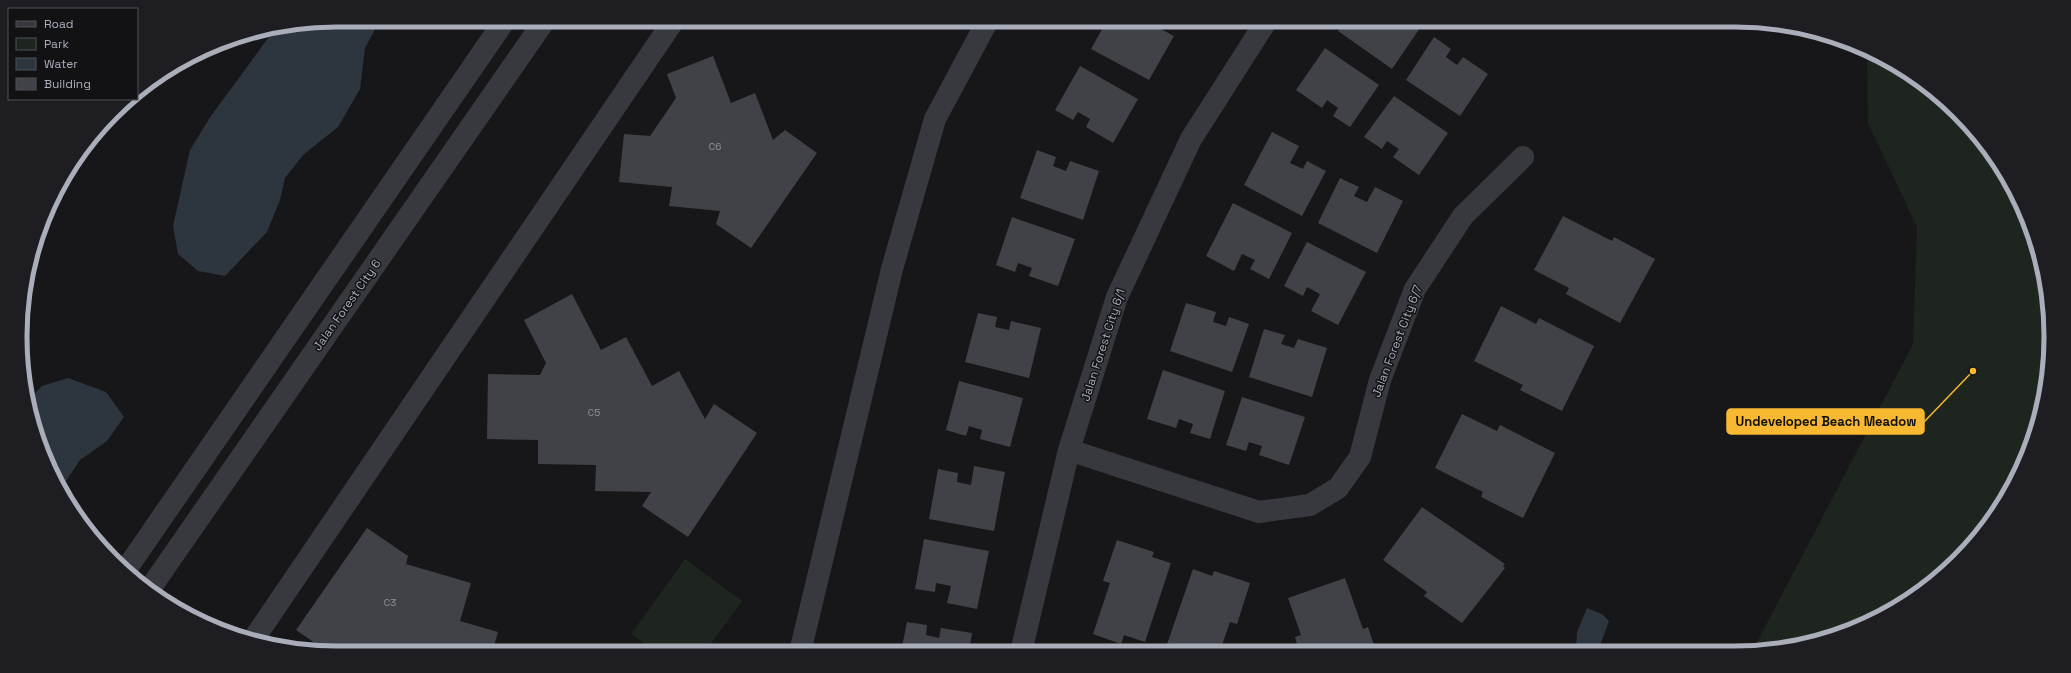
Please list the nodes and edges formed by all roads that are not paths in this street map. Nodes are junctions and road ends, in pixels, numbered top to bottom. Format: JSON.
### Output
{"nodes":[{"id":1,"x":500,"y":27,"type":"edge"},
{"id":2,"x":540,"y":27,"type":"edge"},
{"id":3,"x":669,"y":27,"type":"edge"},
{"id":4,"x":984,"y":27,"type":"edge"},
{"id":5,"x":1263,"y":27,"type":"edge"},
{"id":6,"x":1523,"y":157,"type":"dead end"},
{"id":7,"x":1069,"y":450,"type":"junction"},
{"id":8,"x":128,"y":565,"type":"edge"},
{"id":9,"x":152,"y":585,"type":"edge"},
{"id":10,"x":256,"y":635,"type":"edge"},
{"id":11,"x":801,"y":646,"type":"edge"},
{"id":12,"x":1022,"y":646,"type":"edge"}],
"edges":[{"from":1,"to":8,"type":"street"},
{"from":2,"to":9,"type":"street","name":"Jalan Forest City 6"},
{"from":3,"to":10,"type":"street"},
{"from":4,"to":11,"type":"street"},
{"from":5,"to":7,"type":"street","name":"Jalan Forest City 6/1"},
{"from":6,"to":7,"type":"street","name":"Jalan Forest City 6/7"},
{"from":7,"to":12,"type":"street","name":"Jalan Forest City 6/1"}]}
